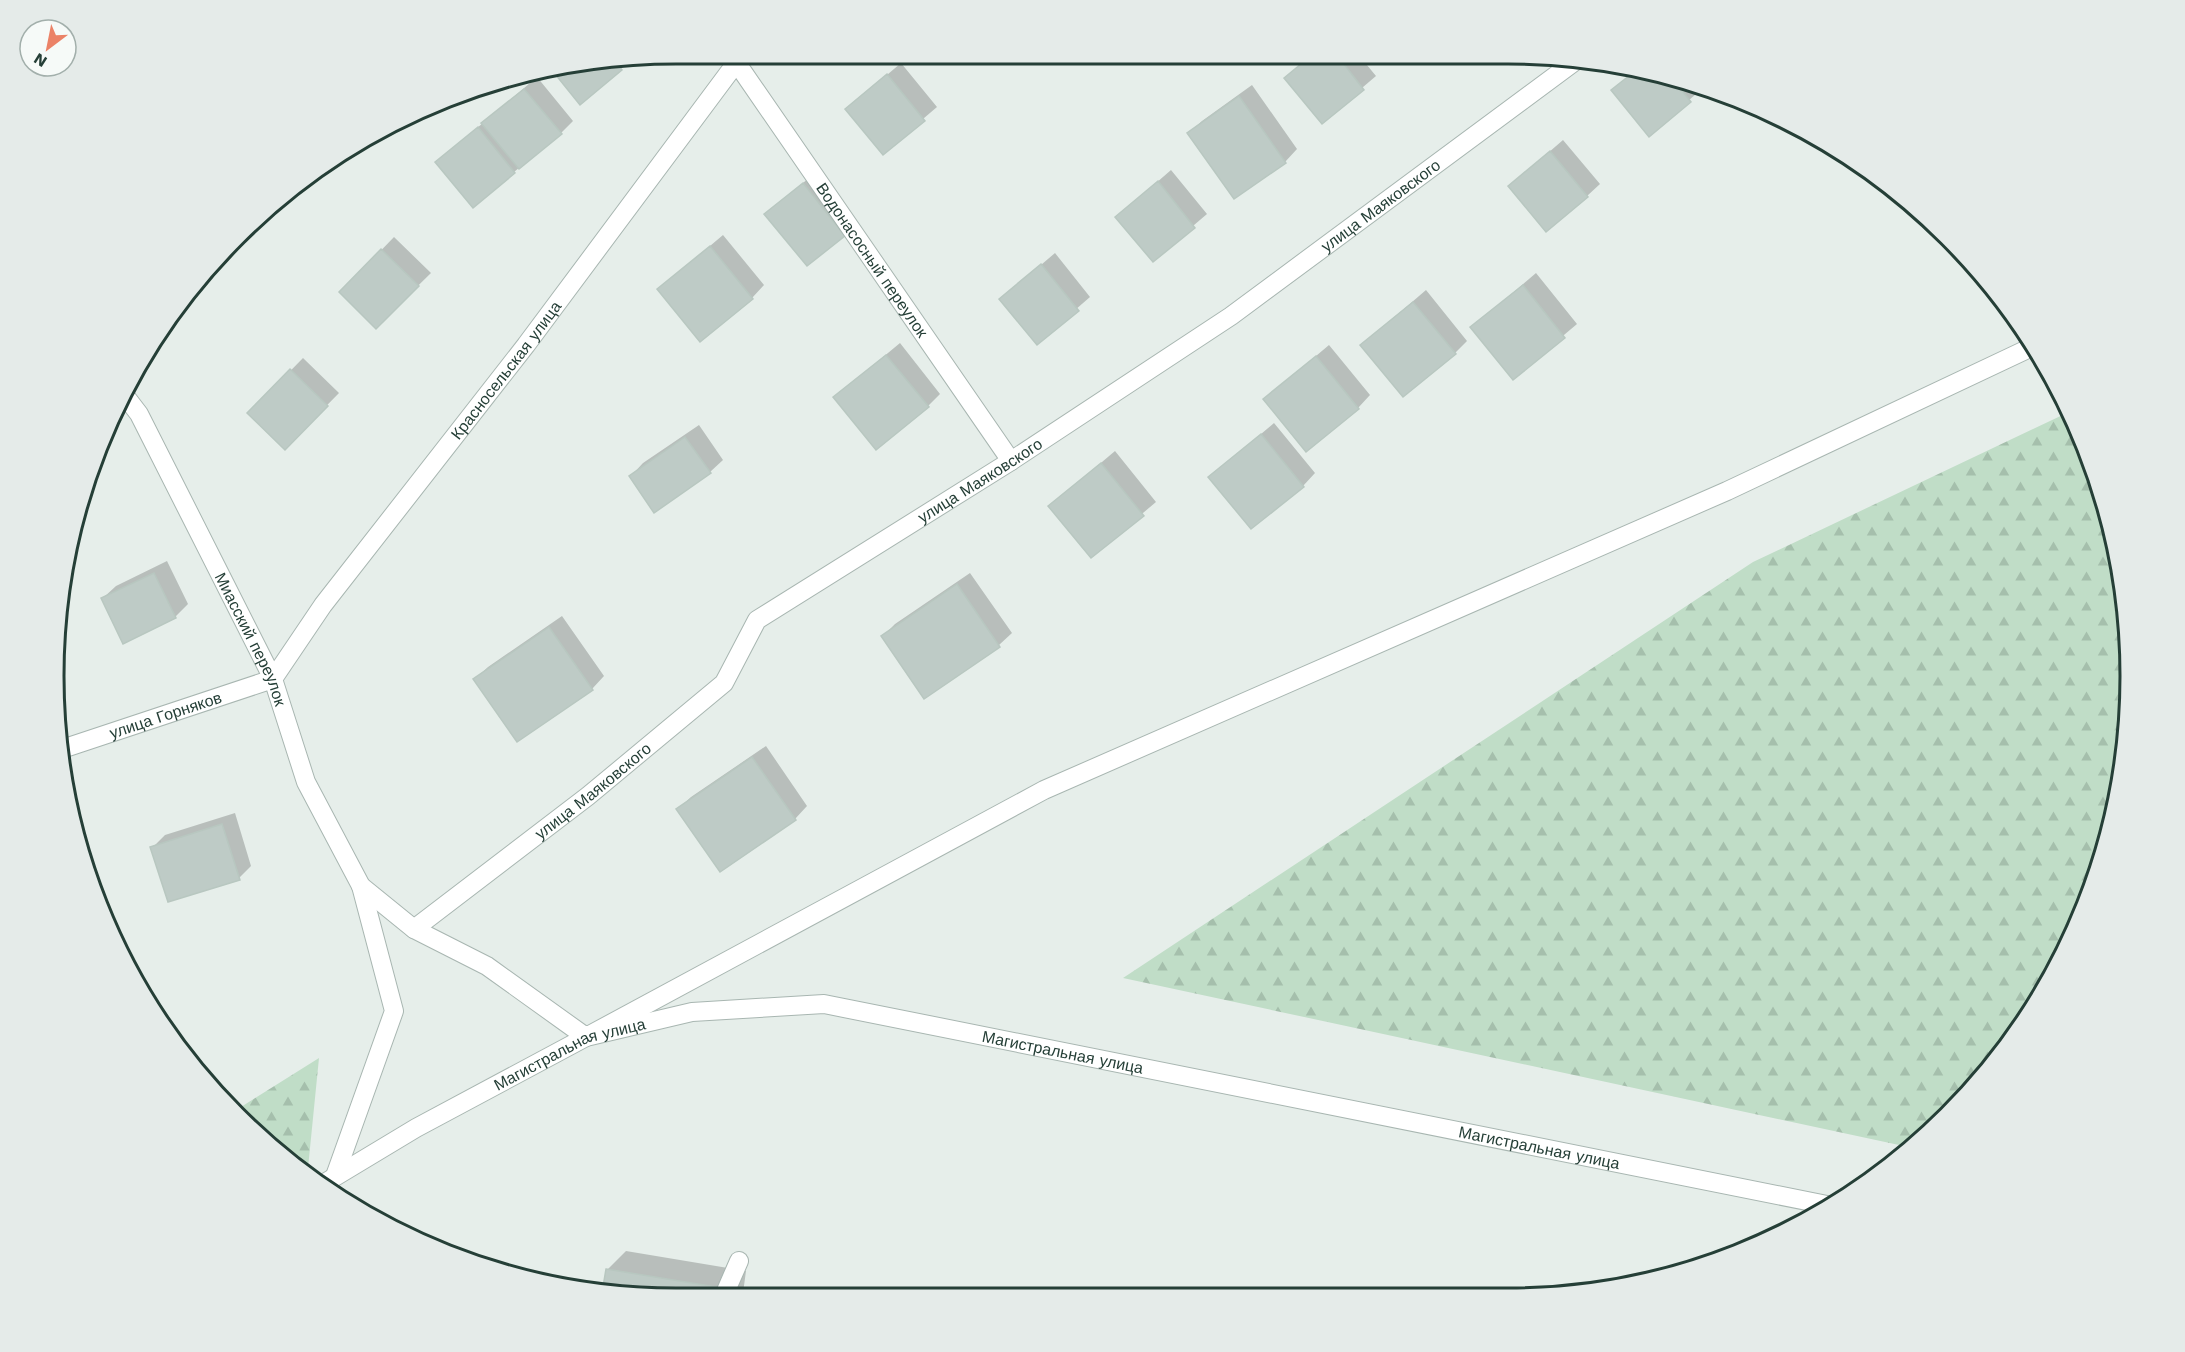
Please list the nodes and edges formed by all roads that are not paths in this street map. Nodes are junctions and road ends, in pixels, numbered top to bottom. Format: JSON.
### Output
{"nodes":[{"id":1,"x":733,"y":64,"type":"edge"},
{"id":2,"x":739,"y":64,"type":"edge"},
{"id":3,"x":1566,"y":68,"type":"edge"},
{"id":4,"x":2026,"y":350,"type":"edge"},
{"id":5,"x":130,"y":402,"type":"edge"},
{"id":6,"x":1011,"y":461,"type":"junction"},
{"id":7,"x":273,"y":679,"type":"junction"},
{"id":8,"x":69,"y":747,"type":"edge"},
{"id":9,"x":362,"y":886,"type":"junction"},
{"id":10,"x":414,"y":929,"type":"junction"},
{"id":11,"x":586,"y":1038,"type":"junction"},
{"id":12,"x":329,"y":1180,"type":"edge"},
{"id":13,"x":1819,"y":1203,"type":"edge"},
{"id":14,"x":739,"y":1261,"type":"dead end"},
{"id":15,"x":727,"y":1288,"type":"edge"}],
"edges":[{"from":1,"to":7,"type":"street","name":"Красносельская улица"},
{"from":2,"to":6,"type":"street","name":"Водонасосный переулок"},
{"from":3,"to":6,"type":"street","name":"улица Маяковского"},
{"from":4,"to":11,"type":"street"},
{"from":5,"to":7,"type":"street","name":"Миасский переулок"},
{"from":6,"to":10,"type":"street","name":"улица Маяковского"},
{"from":7,"to":8,"type":"street","name":"улица Горняков"},
{"from":7,"to":9,"type":"street","name":"Миасский переулок"},
{"from":9,"to":10,"type":"street","name":"Миасский переулок"},
{"from":9,"to":12,"type":"street","name":"Миасский переулок"},
{"from":10,"to":11,"type":"street","name":"Миасский переулок"},
{"from":11,"to":12,"type":"street","name":"Магистральная улица"},
{"from":11,"to":13,"type":"street","name":"Магистральная улица"},
{"from":14,"to":15,"type":"street"}]}
